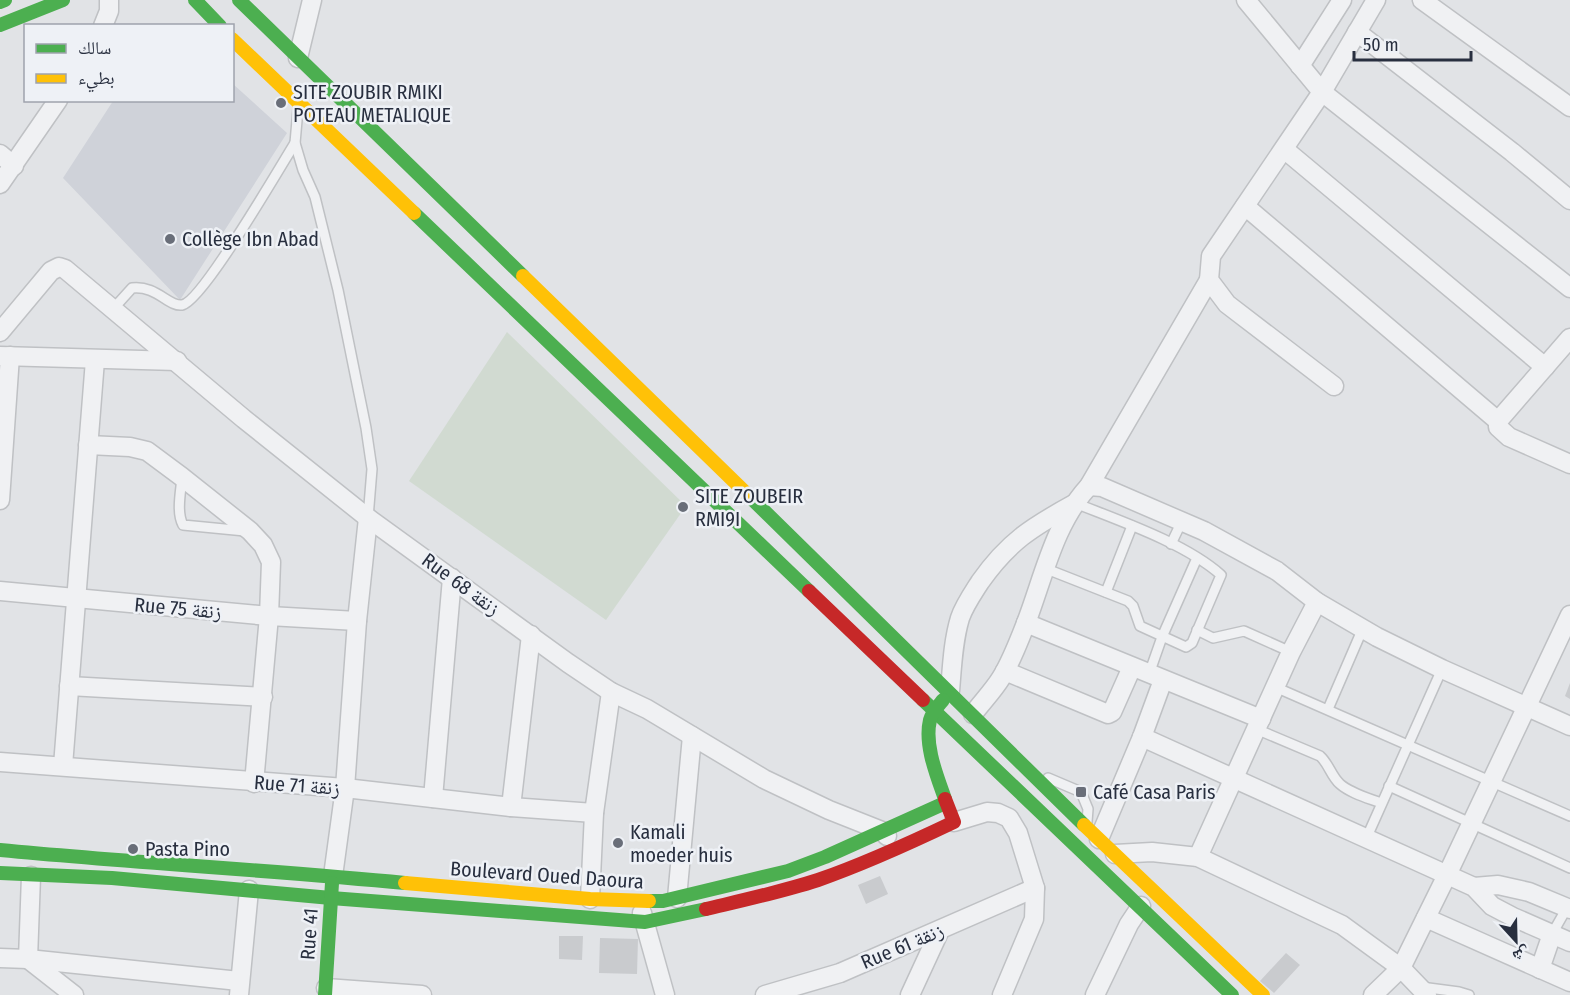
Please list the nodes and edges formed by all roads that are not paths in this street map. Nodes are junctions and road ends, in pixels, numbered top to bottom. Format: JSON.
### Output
{"nodes":[{"id":1,"x":5,"y":0,"type":"edge"},
{"id":2,"x":63,"y":0,"type":"edge"},
{"id":3,"x":109,"y":0,"type":"edge"},
{"id":4,"x":195,"y":0,"type":"edge"},
{"id":5,"x":239,"y":0,"type":"edge"},
{"id":6,"x":312,"y":0,"type":"edge"},
{"id":7,"x":1246,"y":0,"type":"edge"},
{"id":8,"x":1341,"y":0,"type":"edge"},
{"id":9,"x":1376,"y":0,"type":"edge"},
{"id":10,"x":1422,"y":0,"type":"edge"},
{"id":11,"x":0,"y":2,"type":"edge"},
{"id":12,"x":104,"y":24,"type":"edge"},
{"id":13,"x":217,"y":24,"type":"edge"},
{"id":14,"x":0,"y":25,"type":"edge"},
{"id":15,"x":1357,"y":32,"type":"junction"},
{"id":16,"x":234,"y":41,"type":"edge"},
{"id":17,"x":298,"y":58,"type":"junction"},
{"id":18,"x":1300,"y":66,"type":"junction"},
{"id":19,"x":1322,"y":92,"type":"junction"},
{"id":20,"x":57,"y":102,"type":"edge"},
{"id":21,"x":299,"y":103,"type":"junction"},
{"id":22,"x":1570,"y":107,"type":"edge"},
{"id":23,"x":295,"y":143,"type":"junction"},
{"id":24,"x":1284,"y":149,"type":"junction"},
{"id":25,"x":0,"y":154,"type":"edge"},
{"id":26,"x":14,"y":166,"type":"junction"},
{"id":27,"x":0,"y":184,"type":"edge"},
{"id":28,"x":1570,"y":200,"type":"edge"},
{"id":29,"x":1245,"y":206,"type":"junction"},
{"id":30,"x":1209,"y":279,"type":"junction"},
{"id":31,"x":1570,"y":288,"type":"edge"},
{"id":32,"x":113,"y":309,"type":"junction"},
{"id":33,"x":0,"y":332,"type":"edge"},
{"id":34,"x":1570,"y":338,"type":"edge"},
{"id":35,"x":5,"y":356,"type":"edge"},
{"id":36,"x":95,"y":360,"type":"junction"},
{"id":37,"x":177,"y":362,"type":"junction"},
{"id":38,"x":1545,"y":367,"type":"junction"},
{"id":39,"x":1334,"y":386,"type":"dead end"},
{"id":40,"x":1498,"y":421,"type":"junction"},
{"id":41,"x":88,"y":445,"type":"junction"},
{"id":42,"x":1570,"y":464,"type":"edge"},
{"id":43,"x":182,"y":477,"type":"junction"},
{"id":44,"x":1089,"y":486,"type":"junction"},
{"id":45,"x":0,"y":500,"type":"edge"},
{"id":46,"x":1076,"y":503,"type":"junction"},
{"id":47,"x":368,"y":518,"type":"junction"},
{"id":48,"x":1182,"y":522,"type":"junction"},
{"id":49,"x":1132,"y":526,"type":"junction"},
{"id":50,"x":250,"y":531,"type":"junction"},
{"id":51,"x":1171,"y":544,"type":"junction"},
{"id":52,"x":1197,"y":558,"type":"junction"},
{"id":53,"x":1044,"y":568,"type":"junction"},
{"id":54,"x":452,"y":578,"type":"junction"},
{"id":55,"x":0,"y":591,"type":"edge"},
{"id":56,"x":1106,"y":592,"type":"junction"},
{"id":57,"x":76,"y":599,"type":"junction"},
{"id":58,"x":1317,"y":602,"type":"junction"},
{"id":59,"x":1570,"y":615,"type":"edge"},
{"id":60,"x":269,"y":616,"type":"junction"},
{"id":61,"x":357,"y":621,"type":"junction"},
{"id":62,"x":1026,"y":623,"type":"junction"},
{"id":63,"x":1363,"y":628,"type":"junction"},
{"id":64,"x":1197,"y":630,"type":"junction"},
{"id":65,"x":531,"y":635,"type":"junction"},
{"id":66,"x":1162,"y":637,"type":"junction"},
{"id":67,"x":1291,"y":652,"type":"junction"},
{"id":68,"x":1132,"y":667,"type":"junction"},
{"id":69,"x":1442,"y":669,"type":"junction"},
{"id":70,"x":1005,"y":671,"type":"junction"},
{"id":71,"x":1156,"y":677,"type":"junction"},
{"id":72,"x":69,"y":686,"type":"junction"},
{"id":73,"x":1275,"y":687,"type":"junction"},
{"id":74,"x":950,"y":691,"type":"junction"},
{"id":75,"x":611,"y":692,"type":"junction"},
{"id":76,"x":263,"y":697,"type":"junction"},
{"id":77,"x":1526,"y":707,"type":"junction"},
{"id":78,"x":935,"y":709,"type":"junction"},
{"id":79,"x":1328,"y":710,"type":"junction"},
{"id":80,"x":973,"y":714,"type":"junction"},
{"id":81,"x":1259,"y":724,"type":"junction"},
{"id":82,"x":1570,"y":726,"type":"edge"},
{"id":83,"x":692,"y":736,"type":"junction"},
{"id":84,"x":1142,"y":737,"type":"junction"},
{"id":85,"x":1409,"y":745,"type":"junction"},
{"id":86,"x":0,"y":762,"type":"edge"},
{"id":87,"x":63,"y":766,"type":"junction"},
{"id":88,"x":1036,"y":776,"type":"junction"},
{"id":89,"x":1234,"y":779,"type":"junction"},
{"id":90,"x":1491,"y":780,"type":"junction"},
{"id":91,"x":254,"y":783,"type":"junction"},
{"id":92,"x":1389,"y":786,"type":"junction"},
{"id":93,"x":345,"y":788,"type":"junction"},
{"id":94,"x":433,"y":798,"type":"junction"},
{"id":95,"x":945,"y":803,"type":"junction"},
{"id":96,"x":1381,"y":803,"type":"junction"},
{"id":97,"x":511,"y":807,"type":"junction"},
{"id":98,"x":594,"y":813,"type":"junction"},
{"id":99,"x":1570,"y":816,"type":"edge"},
{"id":100,"x":954,"y":822,"type":"junction"},
{"id":101,"x":1472,"y":823,"type":"junction"},
{"id":102,"x":882,"y":831,"type":"junction"},
{"id":103,"x":1093,"y":834,"type":"junction"},
{"id":104,"x":1366,"y":839,"type":"junction"},
{"id":105,"x":898,"y":848,"type":"junction"},
{"id":106,"x":0,"y":850,"type":"edge"},
{"id":107,"x":1115,"y":854,"type":"junction"},
{"id":108,"x":1198,"y":857,"type":"junction"},
{"id":109,"x":1570,"y":868,"type":"edge"},
{"id":110,"x":0,"y":873,"type":"edge"},
{"id":111,"x":1447,"y":875,"type":"junction"},
{"id":112,"x":31,"y":876,"type":"junction"},
{"id":113,"x":333,"y":876,"type":"junction"},
{"id":114,"x":1474,"y":887,"type":"junction"},
{"id":115,"x":1035,"y":888,"type":"junction"},
{"id":116,"x":249,"y":890,"type":"junction"},
{"id":117,"x":331,"y":898,"type":"junction"},
{"id":118,"x":677,"y":898,"type":"junction"},
{"id":119,"x":590,"y":899,"type":"junction"},
{"id":120,"x":638,"y":901,"type":"junction"},
{"id":121,"x":1141,"y":906,"type":"junction"},
{"id":122,"x":1569,"y":906,"type":"edge"},
{"id":123,"x":1426,"y":918,"type":"junction"},
{"id":124,"x":645,"y":922,"type":"junction"},
{"id":125,"x":939,"y":930,"type":"junction"},
{"id":126,"x":1552,"y":934,"type":"junction"},
{"id":127,"x":1570,"y":942,"type":"edge"},
{"id":128,"x":0,"y":958,"type":"edge"},
{"id":129,"x":28,"y":959,"type":"junction"},
{"id":130,"x":1401,"y":968,"type":"junction"},
{"id":131,"x":1540,"y":969,"type":"junction"},
{"id":132,"x":1570,"y":982,"type":"edge"},
{"id":133,"x":239,"y":988,"type":"edge"},
{"id":134,"x":1423,"y":991,"type":"edge"},
{"id":135,"x":325,"y":992,"type":"edge"},
{"id":136,"x":74,"y":995,"type":"edge"},
{"id":137,"x":422,"y":995,"type":"edge"},
{"id":138,"x":664,"y":995,"type":"edge"},
{"id":139,"x":765,"y":995,"type":"edge"},
{"id":140,"x":910,"y":995,"type":"edge"},
{"id":141,"x":1002,"y":995,"type":"edge"},
{"id":142,"x":1095,"y":995,"type":"edge"},
{"id":143,"x":1232,"y":995,"type":"edge"},
{"id":144,"x":1263,"y":995,"type":"edge"},
{"id":145,"x":1373,"y":995,"type":"edge"},
{"id":146,"x":1469,"y":995,"type":"edge"}],
"edges":[{"from":1,"to":11,"type":"main road"},
{"from":2,"to":14,"type":"main road"},
{"from":3,"to":12,"type":"street"},
{"from":4,"to":13,"type":"main road"},
{"from":5,"to":17,"type":"main road"},
{"from":6,"to":17,"type":"street"},
{"from":7,"to":18,"type":"street"},
{"from":8,"to":18,"type":"street"},
{"from":9,"to":15,"type":"street"},
{"from":10,"to":22,"type":"street"},
{"from":15,"to":19,"type":"street"},
{"from":15,"to":28,"type":"street"},
{"from":16,"to":21,"type":"main road"},
{"from":17,"to":74,"type":"main road"},
{"from":18,"to":19,"type":"street"},
{"from":19,"to":24,"type":"street"},
{"from":19,"to":31,"type":"street"},
{"from":20,"to":26,"type":"street"},
{"from":21,"to":23,"type":"lane"},
{"from":21,"to":78,"type":"main road"},
{"from":23,"to":32,"type":"lane"},
{"from":23,"to":47,"type":"lane"},
{"from":24,"to":29,"type":"street"},
{"from":24,"to":38,"type":"street"},
{"from":25,"to":26,"type":"street"},
{"from":26,"to":27,"type":"street"},
{"from":29,"to":30,"type":"street"},
{"from":29,"to":40,"type":"street"},
{"from":30,"to":39,"type":"street"},
{"from":30,"to":44,"type":"street"},
{"from":32,"to":33,"type":"street","name":"Rue 68 زنقة"},
{"from":32,"to":37,"type":"street","name":"Rue 68 زنقة"},
{"from":34,"to":38,"type":"street"},
{"from":35,"to":36,"type":"street"},
{"from":35,"to":45,"type":"street"},
{"from":36,"to":37,"type":"street"},
{"from":36,"to":41,"type":"street"},
{"from":37,"to":47,"type":"street","name":"Rue 68 زنقة"},
{"from":38,"to":40,"type":"street"},
{"from":40,"to":42,"type":"street"},
{"from":41,"to":43,"type":"street"},
{"from":41,"to":57,"type":"street"},
{"from":43,"to":50,"type":"street"},
{"from":43,"to":50,"type":"lane"},
{"from":44,"to":46,"type":"street"},
{"from":44,"to":48,"type":"street"},
{"from":46,"to":49,"type":"lane"},
{"from":46,"to":53,"type":"street"},
{"from":46,"to":74,"type":"street"},
{"from":47,"to":54,"type":"street","name":"Rue 68 زنقة"},
{"from":47,"to":61,"type":"street"},
{"from":48,"to":51,"type":"lane"},
{"from":48,"to":58,"type":"street"},
{"from":49,"to":51,"type":"lane"},
{"from":49,"to":56,"type":"lane"},
{"from":50,"to":60,"type":"street"},
{"from":51,"to":52,"type":"lane"},
{"from":52,"to":64,"type":"lane"},
{"from":52,"to":66,"type":"lane"},
{"from":53,"to":56,"type":"lane"},
{"from":53,"to":62,"type":"street"},
{"from":54,"to":65,"type":"street","name":"Rue 68 زنقة"},
{"from":54,"to":94,"type":"street"},
{"from":55,"to":57,"type":"street","name":"Rue 75 زنقة"},
{"from":56,"to":66,"type":"lane"},
{"from":57,"to":60,"type":"street","name":"Rue 75 زنقة"},
{"from":57,"to":72,"type":"street"},
{"from":58,"to":63,"type":"street"},
{"from":58,"to":67,"type":"street"},
{"from":59,"to":77,"type":"street"},
{"from":60,"to":61,"type":"street","name":"Rue 75 زنقة"},
{"from":60,"to":76,"type":"street"},
{"from":61,"to":93,"type":"street"},
{"from":62,"to":68,"type":"street"},
{"from":62,"to":70,"type":"street"},
{"from":63,"to":69,"type":"street"},
{"from":63,"to":79,"type":"lane"},
{"from":64,"to":66,"type":"lane"},
{"from":64,"to":67,"type":"lane"},
{"from":65,"to":75,"type":"street","name":"Rue 68 زنقة"},
{"from":65,"to":97,"type":"street"},
{"from":66,"to":71,"type":"lane"},
{"from":67,"to":73,"type":"street"},
{"from":68,"to":70,"type":"street"},
{"from":68,"to":71,"type":"street"},
{"from":69,"to":77,"type":"street"},
{"from":69,"to":85,"type":"lane"},
{"from":70,"to":80,"type":"street"},
{"from":71,"to":81,"type":"street"},
{"from":71,"to":84,"type":"street"},
{"from":72,"to":76,"type":"street"},
{"from":72,"to":87,"type":"street"},
{"from":73,"to":79,"type":"lane"},
{"from":73,"to":81,"type":"street"},
{"from":74,"to":78,"type":"main road"},
{"from":74,"to":80,"type":"main road"},
{"from":75,"to":83,"type":"street","name":"Rue 68 زنقة"},
{"from":75,"to":98,"type":"street"},
{"from":76,"to":91,"type":"street"},
{"from":77,"to":82,"type":"street"},
{"from":77,"to":90,"type":"street"},
{"from":78,"to":95,"type":"main road"},
{"from":78,"to":121,"type":"main road"},
{"from":79,"to":85,"type":"lane"},
{"from":80,"to":88,"type":"main road"},
{"from":81,"to":89,"type":"street"},
{"from":81,"to":96,"type":"lane"},
{"from":83,"to":102,"type":"street","name":"Rue 68 زنقة"},
{"from":83,"to":118,"type":"street"},
{"from":84,"to":89,"type":"street"},
{"from":84,"to":103,"type":"street"},
{"from":85,"to":90,"type":"lane"},
{"from":85,"to":92,"type":"lane"},
{"from":86,"to":87,"type":"street","name":"Rue 71 زنقة"},
{"from":87,"to":91,"type":"street","name":"Rue 71 زنقة"},
{"from":88,"to":103,"type":"main road"},
{"from":88,"to":103,"type":"lane"},
{"from":89,"to":104,"type":"street"},
{"from":89,"to":108,"type":"street"},
{"from":90,"to":99,"type":"lane"},
{"from":90,"to":101,"type":"street"},
{"from":91,"to":93,"type":"street","name":"Rue 71 زنقة"},
{"from":92,"to":96,"type":"lane"},
{"from":92,"to":101,"type":"lane"},
{"from":93,"to":94,"type":"street","name":"Rue 71 زنقة"},
{"from":93,"to":113,"type":"street"},
{"from":94,"to":97,"type":"street","name":"Rue 71 زنقة"},
{"from":95,"to":100,"type":"main road"},
{"from":95,"to":102,"type":"main road","name":"Boulevard Oued Daoura"},
{"from":96,"to":104,"type":"lane"},
{"from":97,"to":98,"type":"street","name":"Rue 71 زنقة"},
{"from":98,"to":119,"type":"street"},
{"from":100,"to":105,"type":"main road","name":"Boulevard Oued Daoura"},
{"from":100,"to":115,"type":"street"},
{"from":101,"to":109,"type":"lane"},
{"from":101,"to":111,"type":"street"},
{"from":102,"to":105,"type":"street","name":"Rue 68 زنقة"},
{"from":102,"to":118,"type":"main road","name":"Boulevard Oued Daoura"},
{"from":103,"to":107,"type":"main road"},
{"from":104,"to":111,"type":"street"},
{"from":105,"to":124,"type":"main road","name":"Boulevard Oued Daoura"},
{"from":106,"to":113,"type":"main road","name":"Boulevard Oued Daoura"},
{"from":107,"to":108,"type":"street"},
{"from":107,"to":144,"type":"main road"},
{"from":108,"to":130,"type":"street"},
{"from":110,"to":112,"type":"main road","name":"Boulevard Oued Daoura"},
{"from":111,"to":114,"type":"street"},
{"from":111,"to":123,"type":"street"},
{"from":112,"to":116,"type":"main road","name":"Boulevard Oued Daoura"},
{"from":112,"to":129,"type":"street"},
{"from":113,"to":117,"type":"main road","name":"Rue 41"},
{"from":113,"to":119,"type":"main road","name":"Boulevard Oued Daoura"},
{"from":114,"to":122,"type":"street"},
{"from":114,"to":126,"type":"street"},
{"from":115,"to":125,"type":"street","name":"Rue 61 زنقة"},
{"from":115,"to":141,"type":"street"},
{"from":116,"to":117,"type":"main road","name":"Boulevard Oued Daoura"},
{"from":116,"to":133,"type":"street"},
{"from":117,"to":124,"type":"main road","name":"Boulevard Oued Daoura"},
{"from":117,"to":135,"type":"main road","name":"Rue 41"},
{"from":118,"to":120,"type":"main road","name":"Boulevard Oued Daoura"},
{"from":119,"to":120,"type":"main road","name":"Boulevard Oued Daoura"},
{"from":120,"to":124,"type":"street"},
{"from":121,"to":142,"type":"street"},
{"from":121,"to":143,"type":"main road"},
{"from":122,"to":126,"type":"lane"},
{"from":123,"to":130,"type":"street"},
{"from":123,"to":131,"type":"street"},
{"from":124,"to":138,"type":"street"},
{"from":125,"to":139,"type":"street","name":"Rue 61 زنقة"},
{"from":125,"to":140,"type":"street"},
{"from":126,"to":127,"type":"street"},
{"from":126,"to":131,"type":"street"},
{"from":128,"to":129,"type":"street"},
{"from":129,"to":133,"type":"street"},
{"from":129,"to":136,"type":"street"},
{"from":130,"to":134,"type":"street"},
{"from":130,"to":145,"type":"street"},
{"from":131,"to":132,"type":"street"},
{"from":134,"to":146,"type":"lane"},
{"from":135,"to":137,"type":"street"}]}
